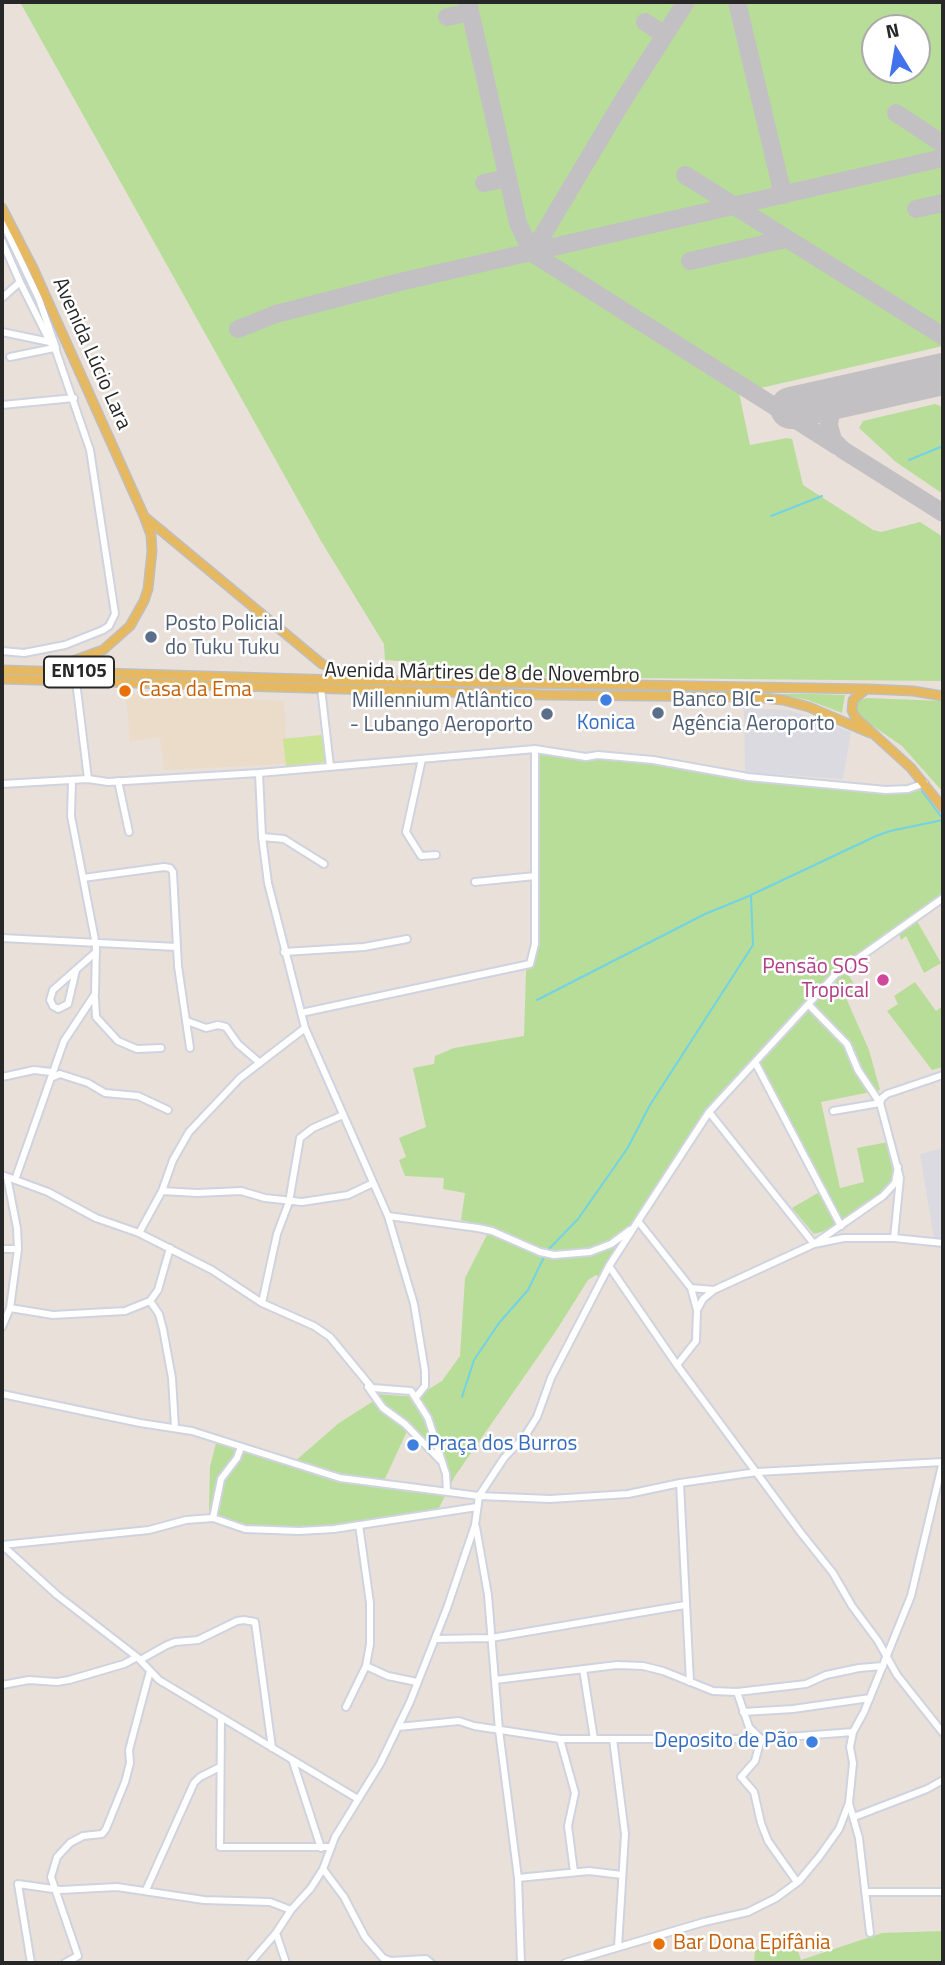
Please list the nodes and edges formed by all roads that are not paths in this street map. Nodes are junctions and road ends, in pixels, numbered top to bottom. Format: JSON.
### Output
{"nodes":[{"id":1,"x":2,"y":208,"type":"edge"},
{"id":2,"x":2,"y":221,"type":"edge"},
{"id":3,"x":2,"y":241,"type":"edge"},
{"id":4,"x":20,"y":282,"type":"junction"},
{"id":5,"x":2,"y":298,"type":"edge"},
{"id":6,"x":2,"y":332,"type":"edge"},
{"id":7,"x":53,"y":347,"type":"junction"},
{"id":8,"x":10,"y":357,"type":"dead end"},
{"id":9,"x":74,"y":398,"type":"junction"},
{"id":10,"x":2,"y":405,"type":"edge"},
{"id":11,"x":144,"y":516,"type":"junction"},
{"id":12,"x":2,"y":651,"type":"edge"},
{"id":13,"x":18,"y":653,"type":"junction"},
{"id":14,"x":2,"y":670,"type":"edge"},
{"id":15,"x":18,"y":671,"type":"junction"},
{"id":16,"x":44,"y":671,"type":"junction"},
{"id":17,"x":2,"y":678,"type":"edge"},
{"id":18,"x":76,"y":681,"type":"junction"},
{"id":19,"x":396,"y":681,"type":"junction"},
{"id":20,"x":321,"y":688,"type":"junction"},
{"id":21,"x":868,"y":689,"type":"junction"},
{"id":22,"x":943,"y":696,"type":"edge"},
{"id":23,"x":870,"y":733,"type":"junction"},
{"id":24,"x":535,"y":750,"type":"junction"},
{"id":25,"x":422,"y":759,"type":"junction"},
{"id":26,"x":330,"y":766,"type":"junction"},
{"id":27,"x":259,"y":774,"type":"junction"},
{"id":28,"x":89,"y":779,"type":"junction"},
{"id":29,"x":72,"y":780,"type":"junction"},
{"id":30,"x":118,"y":781,"type":"junction"},
{"id":31,"x":925,"y":783,"type":"junction"},
{"id":32,"x":2,"y":784,"type":"edge"},
{"id":33,"x":943,"y":808,"type":"edge"},
{"id":34,"x":129,"y":832,"type":"dead end"},
{"id":35,"x":262,"y":837,"type":"junction"},
{"id":36,"x":436,"y":855,"type":"dead end"},
{"id":37,"x":324,"y":864,"type":"dead end"},
{"id":38,"x":535,"y":876,"type":"junction"},
{"id":39,"x":83,"y":878,"type":"junction"},
{"id":40,"x":474,"y":882,"type":"dead end"},
{"id":41,"x":943,"y":898,"type":"edge"},
{"id":42,"x":2,"y":938,"type":"edge"},
{"id":43,"x":407,"y":939,"type":"dead end"},
{"id":44,"x":177,"y":947,"type":"junction"},
{"id":45,"x":96,"y":948,"type":"junction"},
{"id":46,"x":284,"y":951,"type":"junction"},
{"id":47,"x":76,"y":970,"type":"junction"},
{"id":48,"x":95,"y":994,"type":"junction"},
{"id":49,"x":809,"y":1005,"type":"junction"},
{"id":50,"x":301,"y":1013,"type":"junction"},
{"id":51,"x":187,"y":1021,"type":"junction"},
{"id":52,"x":305,"y":1028,"type":"junction"},
{"id":53,"x":161,"y":1048,"type":"dead end"},
{"id":54,"x":190,"y":1048,"type":"dead end"},
{"id":55,"x":755,"y":1062,"type":"junction"},
{"id":56,"x":260,"y":1063,"type":"junction"},
{"id":57,"x":53,"y":1075,"type":"junction"},
{"id":58,"x":943,"y":1075,"type":"edge"},
{"id":59,"x":2,"y":1077,"type":"edge"},
{"id":60,"x":880,"y":1103,"type":"junction"},
{"id":61,"x":168,"y":1110,"type":"dead end"},
{"id":62,"x":833,"y":1111,"type":"dead end"},
{"id":63,"x":709,"y":1112,"type":"junction"},
{"id":64,"x":342,"y":1115,"type":"junction"},
{"id":65,"x":898,"y":1167,"type":"junction"},
{"id":66,"x":4,"y":1176,"type":"edge"},
{"id":67,"x":15,"y":1180,"type":"junction"},
{"id":68,"x":373,"y":1182,"type":"junction"},
{"id":69,"x":162,"y":1191,"type":"junction"},
{"id":70,"x":289,"y":1202,"type":"junction"},
{"id":71,"x":388,"y":1216,"type":"junction"},
{"id":72,"x":636,"y":1224,"type":"junction"},
{"id":73,"x":841,"y":1226,"type":"junction"},
{"id":74,"x":139,"y":1233,"type":"junction"},
{"id":75,"x":894,"y":1238,"type":"junction"},
{"id":76,"x":943,"y":1243,"type":"edge"},
{"id":77,"x":814,"y":1244,"type":"junction"},
{"id":78,"x":170,"y":1248,"type":"junction"},
{"id":79,"x":2,"y":1249,"type":"edge"},
{"id":80,"x":18,"y":1249,"type":"junction"},
{"id":81,"x":609,"y":1266,"type":"junction"},
{"id":82,"x":691,"y":1288,"type":"junction"},
{"id":83,"x":714,"y":1290,"type":"junction"},
{"id":84,"x":150,"y":1301,"type":"junction"},
{"id":85,"x":262,"y":1303,"type":"junction"},
{"id":86,"x":10,"y":1308,"type":"junction"},
{"id":87,"x":697,"y":1310,"type":"junction"},
{"id":88,"x":3,"y":1325,"type":"edge"},
{"id":89,"x":677,"y":1365,"type":"junction"},
{"id":90,"x":367,"y":1385,"type":"junction"},
{"id":91,"x":2,"y":1394,"type":"edge"},
{"id":92,"x":416,"y":1397,"type":"junction"},
{"id":93,"x":175,"y":1428,"type":"junction"},
{"id":94,"x":241,"y":1447,"type":"junction"},
{"id":95,"x":442,"y":1462,"type":"junction"},
{"id":96,"x":943,"y":1462,"type":"edge"},
{"id":97,"x":757,"y":1472,"type":"junction"},
{"id":98,"x":680,"y":1483,"type":"junction"},
{"id":99,"x":447,"y":1491,"type":"junction"},
{"id":100,"x":479,"y":1496,"type":"junction"},
{"id":101,"x":477,"y":1507,"type":"junction"},
{"id":102,"x":214,"y":1518,"type":"junction"},
{"id":103,"x":359,"y":1525,"type":"junction"},
{"id":104,"x":475,"y":1525,"type":"junction"},
{"id":105,"x":2,"y":1545,"type":"edge"},
{"id":106,"x":685,"y":1605,"type":"junction"},
{"id":107,"x":491,"y":1638,"type":"junction"},
{"id":108,"x":435,"y":1639,"type":"junction"},
{"id":109,"x":887,"y":1657,"type":"junction"},
{"id":110,"x":139,"y":1658,"type":"junction"},
{"id":111,"x":366,"y":1666,"type":"junction"},
{"id":112,"x":883,"y":1666,"type":"junction"},
{"id":113,"x":583,"y":1669,"type":"junction"},
{"id":114,"x":150,"y":1671,"type":"junction"},
{"id":115,"x":495,"y":1680,"type":"junction"},
{"id":116,"x":417,"y":1682,"type":"junction"},
{"id":117,"x":690,"y":1682,"type":"junction"},
{"id":118,"x":2,"y":1685,"type":"edge"},
{"id":119,"x":737,"y":1692,"type":"junction"},
{"id":120,"x":870,"y":1698,"type":"junction"},
{"id":121,"x":346,"y":1707,"type":"dead end"},
{"id":122,"x":743,"y":1712,"type":"junction"},
{"id":123,"x":221,"y":1717,"type":"junction"},
{"id":124,"x":398,"y":1727,"type":"junction"},
{"id":125,"x":499,"y":1730,"type":"junction"},
{"id":126,"x":853,"y":1732,"type":"junction"},
{"id":127,"x":943,"y":1733,"type":"edge"},
{"id":128,"x":560,"y":1739,"type":"junction"},
{"id":129,"x":594,"y":1739,"type":"junction"},
{"id":130,"x":613,"y":1739,"type":"junction"},
{"id":131,"x":761,"y":1739,"type":"junction"},
{"id":132,"x":272,"y":1748,"type":"junction"},
{"id":133,"x":293,"y":1762,"type":"junction"},
{"id":134,"x":220,"y":1767,"type":"junction"},
{"id":135,"x":943,"y":1780,"type":"edge"},
{"id":136,"x":358,"y":1800,"type":"junction"},
{"id":137,"x":849,"y":1803,"type":"junction"},
{"id":138,"x":854,"y":1817,"type":"junction"},
{"id":139,"x":331,"y":1847,"type":"junction"},
{"id":140,"x":321,"y":1848,"type":"junction"},
{"id":141,"x":323,"y":1869,"type":"junction"},
{"id":142,"x":574,"y":1872,"type":"junction"},
{"id":143,"x":622,"y":1875,"type":"junction"},
{"id":144,"x":518,"y":1878,"type":"junction"},
{"id":145,"x":797,"y":1882,"type":"junction"},
{"id":146,"x":55,"y":1889,"type":"junction"},
{"id":147,"x":146,"y":1890,"type":"junction"},
{"id":148,"x":866,"y":1892,"type":"junction"},
{"id":149,"x":943,"y":1892,"type":"edge"},
{"id":150,"x":291,"y":1910,"type":"junction"},
{"id":151,"x":276,"y":1933,"type":"junction"},
{"id":152,"x":870,"y":1933,"type":"dead end"},
{"id":153,"x":618,"y":1947,"type":"junction"},
{"id":154,"x":31,"y":1963,"type":"edge"},
{"id":155,"x":65,"y":1963,"type":"edge"},
{"id":156,"x":250,"y":1963,"type":"edge"},
{"id":157,"x":286,"y":1963,"type":"edge"},
{"id":158,"x":431,"y":1963,"type":"edge"},
{"id":159,"x":521,"y":1963,"type":"edge"},
{"id":160,"x":565,"y":1963,"type":"edge"}],
"edges":[{"from":1,"to":11,"type":"main road","name":"Avenida Lúcio Lara"},
{"from":2,"to":7,"type":"street"},
{"from":3,"to":4,"type":"street"},
{"from":4,"to":5,"type":"street"},
{"from":4,"to":7,"type":"street"},
{"from":6,"to":7,"type":"street"},
{"from":7,"to":8,"type":"street"},
{"from":7,"to":9,"type":"street"},
{"from":9,"to":10,"type":"street"},
{"from":9,"to":13,"type":"street"},
{"from":11,"to":16,"type":"main road","name":"Avenida Lúcio Lara"},
{"from":11,"to":19,"type":"main road","name":"Avenida Lúcio Lara"},
{"from":12,"to":13,"type":"street"},
{"from":13,"to":15,"type":"street"},
{"from":14,"to":15,"type":"main road","name":"Avenida Mártires de 8 de Novembro","number":"EN105"},
{"from":15,"to":16,"type":"main road","name":"Avenida Mártires de 8 de Novembro","number":"EN105"},
{"from":16,"to":19,"type":"main road","name":"Avenida Mártires de 8 de Novembro","number":"EN105"},
{"from":17,"to":18,"type":"main road","name":"Avenida Mártires de 8 de Novembro","number":"EN105"},
{"from":18,"to":20,"type":"main road","name":"Avenida Mártires de 8 de Novembro","number":"EN105"},
{"from":18,"to":28,"type":"street"},
{"from":19,"to":21,"type":"main road","name":"Avenida Mártires de 8 de Novembro","number":"EN105"},
{"from":20,"to":23,"type":"main road","name":"Avenida Mártires de 8 de Novembro","number":"EN105"},
{"from":20,"to":26,"type":"street"},
{"from":21,"to":22,"type":"main road","number":"EN105"},
{"from":21,"to":23,"type":"main road"},
{"from":23,"to":31,"type":"main road","number":"EN105"},
{"from":24,"to":25,"type":"street"},
{"from":24,"to":31,"type":"street"},
{"from":24,"to":38,"type":"street"},
{"from":25,"to":26,"type":"street"},
{"from":25,"to":36,"type":"street"},
{"from":26,"to":27,"type":"street"},
{"from":27,"to":30,"type":"street"},
{"from":27,"to":35,"type":"street"},
{"from":28,"to":29,"type":"street"},
{"from":28,"to":30,"type":"street"},
{"from":29,"to":32,"type":"street"},
{"from":29,"to":39,"type":"street"},
{"from":30,"to":34,"type":"street"},
{"from":31,"to":33,"type":"main road","number":"EN105"},
{"from":35,"to":37,"type":"street"},
{"from":35,"to":46,"type":"street"},
{"from":38,"to":40,"type":"street"},
{"from":38,"to":50,"type":"street"},
{"from":39,"to":44,"type":"street"},
{"from":39,"to":45,"type":"street"},
{"from":41,"to":49,"type":"street"},
{"from":42,"to":45,"type":"street"},
{"from":43,"to":46,"type":"street"},
{"from":44,"to":45,"type":"street"},
{"from":44,"to":51,"type":"street"},
{"from":45,"to":47,"type":"street"},
{"from":45,"to":48,"type":"street"},
{"from":46,"to":50,"type":"street"},
{"from":47,"to":47,"type":"street"},
{"from":48,"to":53,"type":"street"},
{"from":48,"to":57,"type":"street"},
{"from":49,"to":55,"type":"street"},
{"from":49,"to":60,"type":"street"},
{"from":50,"to":52,"type":"street"},
{"from":51,"to":54,"type":"street"},
{"from":51,"to":56,"type":"street"},
{"from":52,"to":56,"type":"street"},
{"from":52,"to":64,"type":"street"},
{"from":55,"to":63,"type":"street"},
{"from":55,"to":73,"type":"street"},
{"from":56,"to":69,"type":"street"},
{"from":57,"to":59,"type":"street"},
{"from":57,"to":61,"type":"street"},
{"from":57,"to":67,"type":"street"},
{"from":58,"to":60,"type":"street"},
{"from":60,"to":62,"type":"street"},
{"from":60,"to":65,"type":"street"},
{"from":63,"to":72,"type":"street"},
{"from":63,"to":77,"type":"street"},
{"from":64,"to":68,"type":"street"},
{"from":64,"to":70,"type":"street"},
{"from":65,"to":73,"type":"street"},
{"from":65,"to":75,"type":"street"},
{"from":66,"to":67,"type":"street"},
{"from":66,"to":80,"type":"street"},
{"from":67,"to":74,"type":"street"},
{"from":68,"to":70,"type":"street"},
{"from":68,"to":71,"type":"street"},
{"from":69,"to":70,"type":"street"},
{"from":69,"to":74,"type":"street"},
{"from":70,"to":85,"type":"street"},
{"from":71,"to":72,"type":"street"},
{"from":71,"to":92,"type":"street"},
{"from":72,"to":81,"type":"street"},
{"from":72,"to":82,"type":"street"},
{"from":73,"to":77,"type":"street"},
{"from":74,"to":78,"type":"street"},
{"from":75,"to":76,"type":"street"},
{"from":75,"to":77,"type":"street"},
{"from":77,"to":83,"type":"street"},
{"from":78,"to":84,"type":"street"},
{"from":78,"to":85,"type":"street"},
{"from":79,"to":80,"type":"street"},
{"from":80,"to":86,"type":"street"},
{"from":81,"to":89,"type":"street"},
{"from":81,"to":100,"type":"street"},
{"from":82,"to":83,"type":"street"},
{"from":82,"to":87,"type":"street"},
{"from":83,"to":87,"type":"street"},
{"from":84,"to":86,"type":"street"},
{"from":84,"to":93,"type":"street"},
{"from":85,"to":90,"type":"street"},
{"from":86,"to":88,"type":"street"},
{"from":87,"to":89,"type":"street"},
{"from":89,"to":97,"type":"street"},
{"from":90,"to":92,"type":"street"},
{"from":90,"to":95,"type":"street"},
{"from":91,"to":93,"type":"street"},
{"from":92,"to":95,"type":"street"},
{"from":93,"to":94,"type":"street"},
{"from":94,"to":99,"type":"street"},
{"from":94,"to":102,"type":"street"},
{"from":95,"to":99,"type":"street"},
{"from":96,"to":97,"type":"street"},
{"from":96,"to":109,"type":"street"},
{"from":97,"to":98,"type":"street"},
{"from":97,"to":109,"type":"street"},
{"from":98,"to":100,"type":"street"},
{"from":98,"to":106,"type":"street"},
{"from":99,"to":100,"type":"street"},
{"from":100,"to":101,"type":"street"},
{"from":101,"to":103,"type":"street"},
{"from":101,"to":104,"type":"street"},
{"from":102,"to":103,"type":"street"},
{"from":102,"to":105,"type":"street"},
{"from":103,"to":111,"type":"street"},
{"from":104,"to":107,"type":"street"},
{"from":104,"to":108,"type":"street"},
{"from":105,"to":110,"type":"street"},
{"from":106,"to":107,"type":"street"},
{"from":106,"to":117,"type":"street"},
{"from":107,"to":108,"type":"street"},
{"from":107,"to":115,"type":"street"},
{"from":108,"to":116,"type":"street"},
{"from":109,"to":112,"type":"street"},
{"from":109,"to":127,"type":"street"},
{"from":110,"to":114,"type":"street"},
{"from":110,"to":118,"type":"street"},
{"from":110,"to":132,"type":"street"},
{"from":111,"to":116,"type":"street"},
{"from":111,"to":121,"type":"street"},
{"from":112,"to":119,"type":"street"},
{"from":112,"to":120,"type":"street"},
{"from":113,"to":115,"type":"street"},
{"from":113,"to":117,"type":"street"},
{"from":113,"to":129,"type":"street"},
{"from":114,"to":123,"type":"street"},
{"from":114,"to":146,"type":"street"},
{"from":115,"to":125,"type":"street"},
{"from":116,"to":124,"type":"street"},
{"from":117,"to":119,"type":"street"},
{"from":119,"to":122,"type":"street"},
{"from":120,"to":122,"type":"street"},
{"from":120,"to":126,"type":"street"},
{"from":122,"to":131,"type":"street"},
{"from":123,"to":132,"type":"street"},
{"from":123,"to":134,"type":"street"},
{"from":124,"to":125,"type":"street"},
{"from":124,"to":136,"type":"street"},
{"from":125,"to":128,"type":"street"},
{"from":125,"to":144,"type":"street"},
{"from":126,"to":131,"type":"street"},
{"from":126,"to":137,"type":"street"},
{"from":128,"to":129,"type":"street"},
{"from":128,"to":142,"type":"street"},
{"from":129,"to":130,"type":"street"},
{"from":130,"to":131,"type":"street"},
{"from":130,"to":143,"type":"street"},
{"from":131,"to":145,"type":"street"},
{"from":132,"to":133,"type":"street"},
{"from":133,"to":136,"type":"street"},
{"from":133,"to":140,"type":"street"},
{"from":134,"to":140,"type":"street"},
{"from":134,"to":147,"type":"street"},
{"from":135,"to":138,"type":"street"},
{"from":136,"to":139,"type":"street"},
{"from":137,"to":138,"type":"street"},
{"from":137,"to":145,"type":"street"},
{"from":138,"to":148,"type":"street"},
{"from":139,"to":140,"type":"street"},
{"from":139,"to":141,"type":"street"},
{"from":141,"to":150,"type":"street"},
{"from":141,"to":158,"type":"street"},
{"from":142,"to":143,"type":"street"},
{"from":142,"to":144,"type":"street"},
{"from":143,"to":153,"type":"street"},
{"from":144,"to":159,"type":"street"},
{"from":145,"to":153,"type":"street"},
{"from":146,"to":147,"type":"street"},
{"from":146,"to":154,"type":"street"},
{"from":146,"to":155,"type":"street"},
{"from":147,"to":150,"type":"street"},
{"from":148,"to":149,"type":"street"},
{"from":148,"to":152,"type":"street"},
{"from":150,"to":151,"type":"street"},
{"from":151,"to":156,"type":"street"},
{"from":151,"to":157,"type":"street"},
{"from":153,"to":160,"type":"street"}]}
